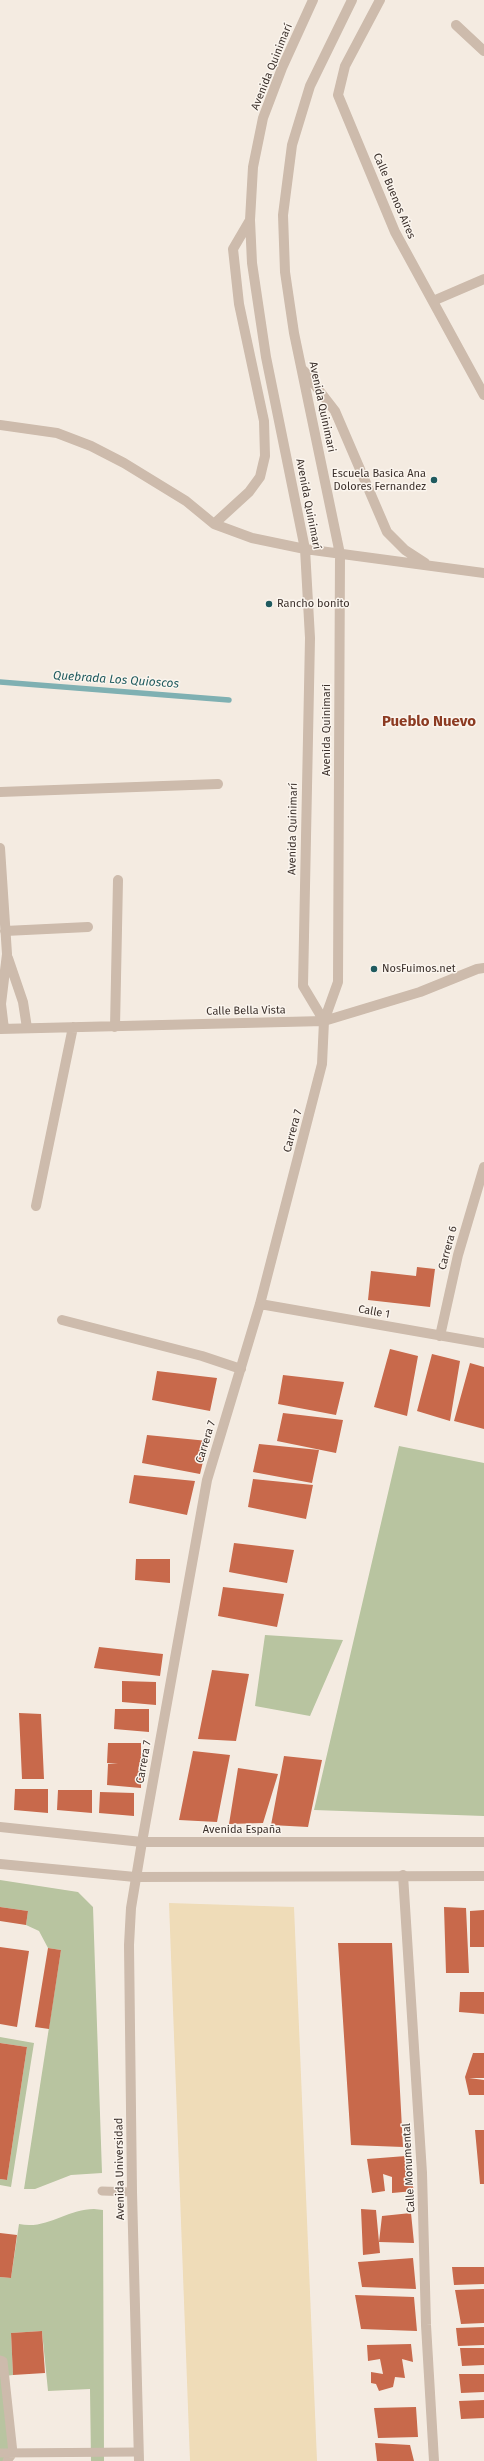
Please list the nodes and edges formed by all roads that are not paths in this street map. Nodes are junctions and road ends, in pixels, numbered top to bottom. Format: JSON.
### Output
{"nodes":[{"id":1,"x":314,"y":0,"type":"edge"},
{"id":2,"x":352,"y":0,"type":"edge"},
{"id":3,"x":380,"y":0,"type":"edge"},
{"id":4,"x":456,"y":25,"type":"dead end"},
{"id":5,"x":484,"y":52,"type":"edge"},
{"id":6,"x":250,"y":220,"type":"junction"},
{"id":7,"x":484,"y":279,"type":"edge"},
{"id":8,"x":433,"y":301,"type":"junction"},
{"id":9,"x":302,"y":369,"type":"junction"},
{"id":10,"x":484,"y":395,"type":"edge"},
{"id":11,"x":0,"y":424,"type":"edge"},
{"id":12,"x":214,"y":524,"type":"junction"},
{"id":13,"x":305,"y":549,"type":"junction"},
{"id":14,"x":340,"y":554,"type":"junction"},
{"id":15,"x":428,"y":566,"type":"junction"},
{"id":16,"x":484,"y":573,"type":"edge"},
{"id":17,"x":218,"y":784,"type":"dead end"},
{"id":18,"x":0,"y":792,"type":"edge"},
{"id":19,"x":0,"y":848,"type":"edge"},
{"id":20,"x":118,"y":880,"type":"dead end"},
{"id":21,"x":88,"y":927,"type":"dead end"},
{"id":22,"x":5,"y":931,"type":"junction"},
{"id":23,"x":7,"y":954,"type":"junction"},
{"id":24,"x":484,"y":968,"type":"edge"},
{"id":25,"x":324,"y":1021,"type":"junction"},
{"id":26,"x":73,"y":1027,"type":"junction"},
{"id":27,"x":114,"y":1027,"type":"junction"},
{"id":28,"x":27,"y":1028,"type":"junction"},
{"id":29,"x":2,"y":1029,"type":"edge"},
{"id":30,"x":484,"y":1167,"type":"edge"},
{"id":31,"x":36,"y":1206,"type":"dead end"},
{"id":32,"x":260,"y":1304,"type":"junction"},
{"id":33,"x":62,"y":1320,"type":"dead end"},
{"id":34,"x":440,"y":1336,"type":"junction"},
{"id":35,"x":484,"y":1343,"type":"edge"},
{"id":36,"x":241,"y":1368,"type":"junction"},
{"id":37,"x":0,"y":1826,"type":"edge"},
{"id":38,"x":142,"y":1842,"type":"junction"},
{"id":39,"x":484,"y":1842,"type":"edge"},
{"id":40,"x":0,"y":1864,"type":"edge"},
{"id":41,"x":403,"y":1875,"type":"junction"},
{"id":42,"x":484,"y":1876,"type":"edge"},
{"id":43,"x":135,"y":1877,"type":"junction"},
{"id":44,"x":102,"y":2191,"type":"dead end"},
{"id":45,"x":132,"y":2192,"type":"junction"},
{"id":46,"x":0,"y":2360,"type":"edge"},
{"id":47,"x":0,"y":2453,"type":"edge"},
{"id":48,"x":13,"y":2454,"type":"junction"},
{"id":49,"x":138,"y":2457,"type":"edge"},
{"id":50,"x":7,"y":2461,"type":"edge"},
{"id":51,"x":434,"y":2461,"type":"edge"}],
"edges":[{"from":1,"to":6,"type":"street","name":"Avenida Quinimarí"},
{"from":2,"to":9,"type":"street","name":"Avenida Quinimari"},
{"from":3,"to":8,"type":"street","name":"Calle Buenos Aires"},
{"from":4,"to":5,"type":"street"},
{"from":6,"to":12,"type":"street"},
{"from":6,"to":13,"type":"street","name":"Avenida Quinimarí"},
{"from":7,"to":8,"type":"street"},
{"from":8,"to":10,"type":"street","name":"Calle Buenos Aires"},
{"from":9,"to":14,"type":"street","name":"Avenida Quinimari"},
{"from":9,"to":15,"type":"street"},
{"from":11,"to":12,"type":"street"},
{"from":12,"to":13,"type":"street"},
{"from":13,"to":14,"type":"street"},
{"from":13,"to":25,"type":"street","name":"Avenida Quinimarí"},
{"from":14,"to":15,"type":"street"},
{"from":14,"to":25,"type":"street","name":"Avenida Quinimari"},
{"from":15,"to":16,"type":"street"},
{"from":17,"to":18,"type":"street"},
{"from":19,"to":22,"type":"street"},
{"from":20,"to":27,"type":"street"},
{"from":21,"to":22,"type":"street"},
{"from":22,"to":23,"type":"street"},
{"from":23,"to":28,"type":"street"},
{"from":23,"to":29,"type":"street"},
{"from":24,"to":25,"type":"street","name":"Calle Bella Vista"},
{"from":25,"to":27,"type":"street","name":"Calle Bella Vista"},
{"from":25,"to":32,"type":"street","name":"Carrera 7"},
{"from":26,"to":27,"type":"street","name":"Calle Bella Vista"},
{"from":26,"to":28,"type":"street","name":"Calle Bella Vista"},
{"from":26,"to":31,"type":"street"},
{"from":28,"to":29,"type":"street","name":"Calle Bella Vista"},
{"from":30,"to":34,"type":"street","name":"Carrera 6"},
{"from":32,"to":34,"type":"street","name":"Calle 1"},
{"from":32,"to":36,"type":"street","name":"Carrera 7"},
{"from":33,"to":36,"type":"street"},
{"from":34,"to":35,"type":"street","name":"Calle 1"},
{"from":36,"to":38,"type":"street","name":"Carrera 7"},
{"from":37,"to":38,"type":"street","name":"Avenida España"},
{"from":38,"to":39,"type":"street","name":"Avenida España"},
{"from":38,"to":43,"type":"street","name":"Carrera 7"},
{"from":40,"to":43,"type":"street"},
{"from":41,"to":42,"type":"street"},
{"from":41,"to":43,"type":"street"},
{"from":41,"to":51,"type":"street","name":"Calle Monumental"},
{"from":43,"to":45,"type":"street","name":"Avenida Universidad"},
{"from":44,"to":45,"type":"lane"},
{"from":45,"to":49,"type":"street","name":"Avenida Universidad"},
{"from":46,"to":48,"type":"lane"},
{"from":47,"to":48,"type":"lane"},
{"from":48,"to":49,"type":"lane"},
{"from":48,"to":50,"type":"lane"}]}
